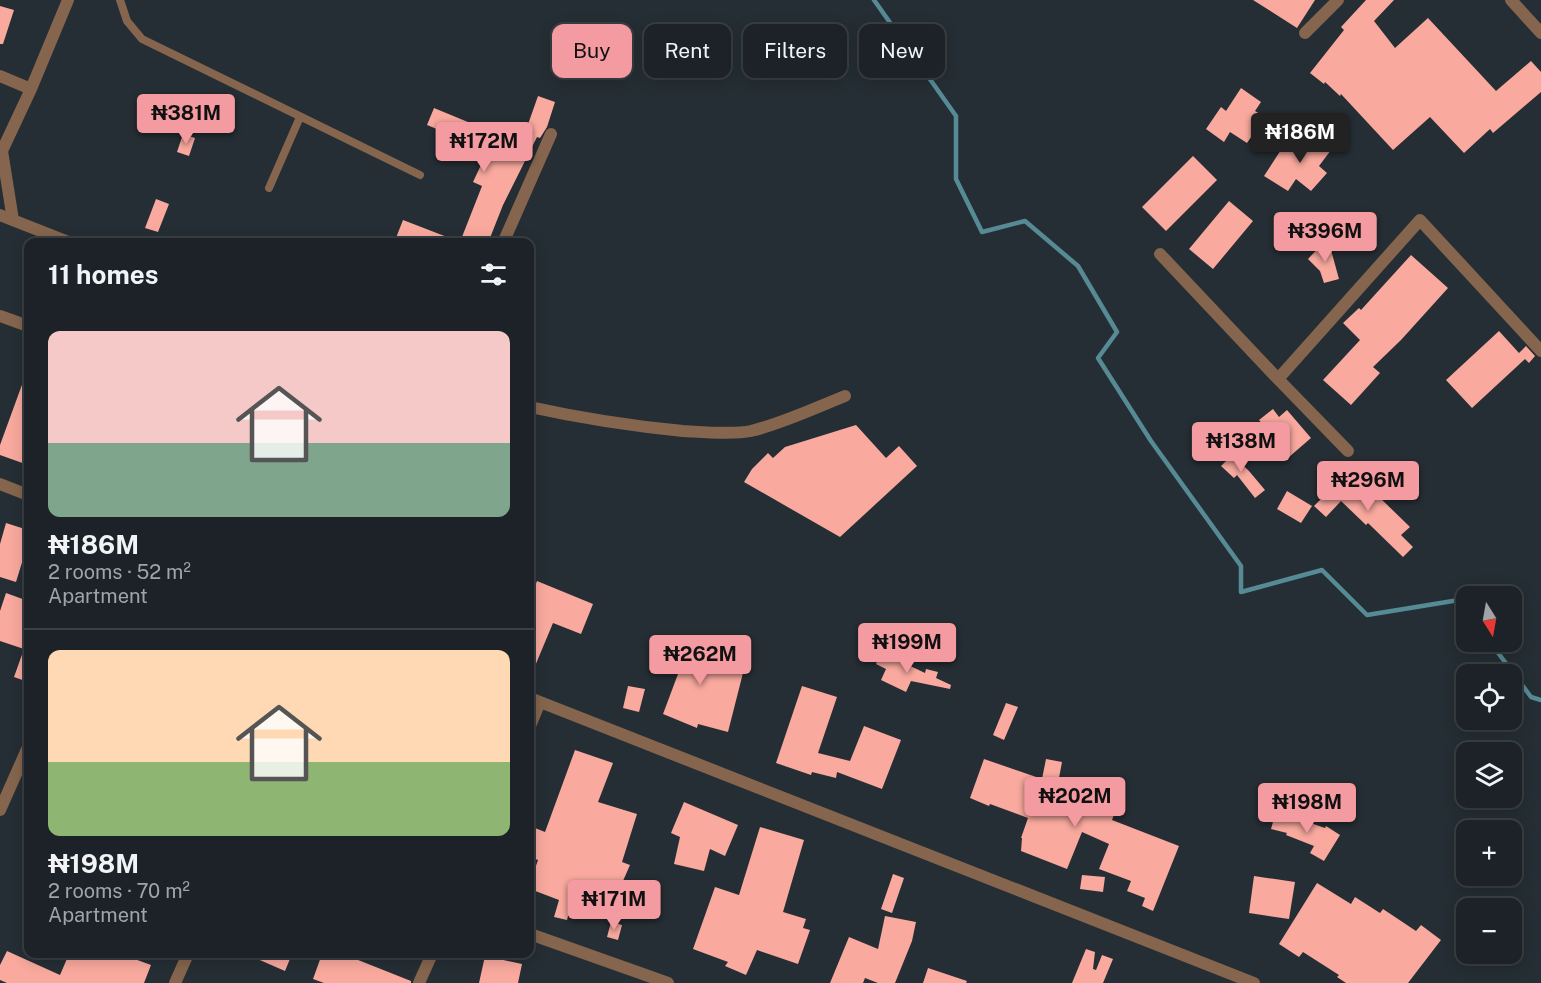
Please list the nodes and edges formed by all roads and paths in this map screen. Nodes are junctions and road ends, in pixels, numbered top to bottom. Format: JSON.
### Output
{"nodes":[{"id":1,"x":68,"y":0,"type":"edge"},
{"id":2,"x":120,"y":0,"type":"edge"},
{"id":3,"x":1338,"y":0,"type":"edge"},
{"id":4,"x":1511,"y":0,"type":"edge"},
{"id":5,"x":1305,"y":33,"type":"dead end"},
{"id":6,"x":1541,"y":33,"type":"edge"},
{"id":7,"x":0,"y":76,"type":"edge"},
{"id":8,"x":31,"y":89,"type":"junction"},
{"id":9,"x":300,"y":117,"type":"junction"},
{"id":10,"x":551,"y":134,"type":"dead end"},
{"id":11,"x":1,"y":152,"type":"edge"},
{"id":12,"x":420,"y":175,"type":"dead end"},
{"id":13,"x":269,"y":188,"type":"dead end"},
{"id":14,"x":0,"y":215,"type":"edge"},
{"id":15,"x":13,"y":220,"type":"junction"},
{"id":16,"x":58,"y":238,"type":"edge"},
{"id":17,"x":505,"y":238,"type":"edge"},
{"id":18,"x":1160,"y":254,"type":"dead end"},
{"id":19,"x":0,"y":316,"type":"edge"},
{"id":20,"x":24,"y":325,"type":"edge"},
{"id":21,"x":1541,"y":351,"type":"edge"},
{"id":22,"x":1278,"y":380,"type":"junction"},
{"id":23,"x":845,"y":396,"type":"dead end"},
{"id":24,"x":534,"y":408,"type":"edge"},
{"id":25,"x":1348,"y":451,"type":"dead end"},
{"id":26,"x":0,"y":484,"type":"edge"},
{"id":27,"x":24,"y":493,"type":"edge"},
{"id":28,"x":535,"y":700,"type":"edge"},
{"id":29,"x":24,"y":756,"type":"edge"},
{"id":30,"x":0,"y":810,"type":"edge"},
{"id":31,"x":534,"y":935,"type":"edge"},
{"id":32,"x":186,"y":958,"type":"edge"},
{"id":33,"x":430,"y":958,"type":"edge"},
{"id":34,"x":175,"y":983,"type":"edge"},
{"id":35,"x":419,"y":983,"type":"edge"},
{"id":36,"x":667,"y":983,"type":"edge"},
{"id":37,"x":1254,"y":983,"type":"edge"}],
"edges":[{"from":1,"to":8,"type":"street"},
{"from":2,"to":9,"type":"lane"},
{"from":3,"to":5,"type":"street"},
{"from":4,"to":6,"type":"street"},
{"from":7,"to":8,"type":"street"},
{"from":8,"to":11,"type":"street"},
{"from":9,"to":12,"type":"lane"},
{"from":9,"to":13,"type":"lane"},
{"from":10,"to":17,"type":"street"},
{"from":11,"to":15,"type":"street"},
{"from":14,"to":15,"type":"street"},
{"from":15,"to":16,"type":"street"},
{"from":18,"to":22,"type":"street"},
{"from":19,"to":20,"type":"street"},
{"from":21,"to":22,"type":"street"},
{"from":22,"to":25,"type":"street"},
{"from":23,"to":24,"type":"street"},
{"from":26,"to":27,"type":"street"},
{"from":28,"to":37,"type":"street"},
{"from":29,"to":30,"type":"street"},
{"from":31,"to":36,"type":"street"},
{"from":32,"to":34,"type":"street"},
{"from":33,"to":35,"type":"street"}]}
